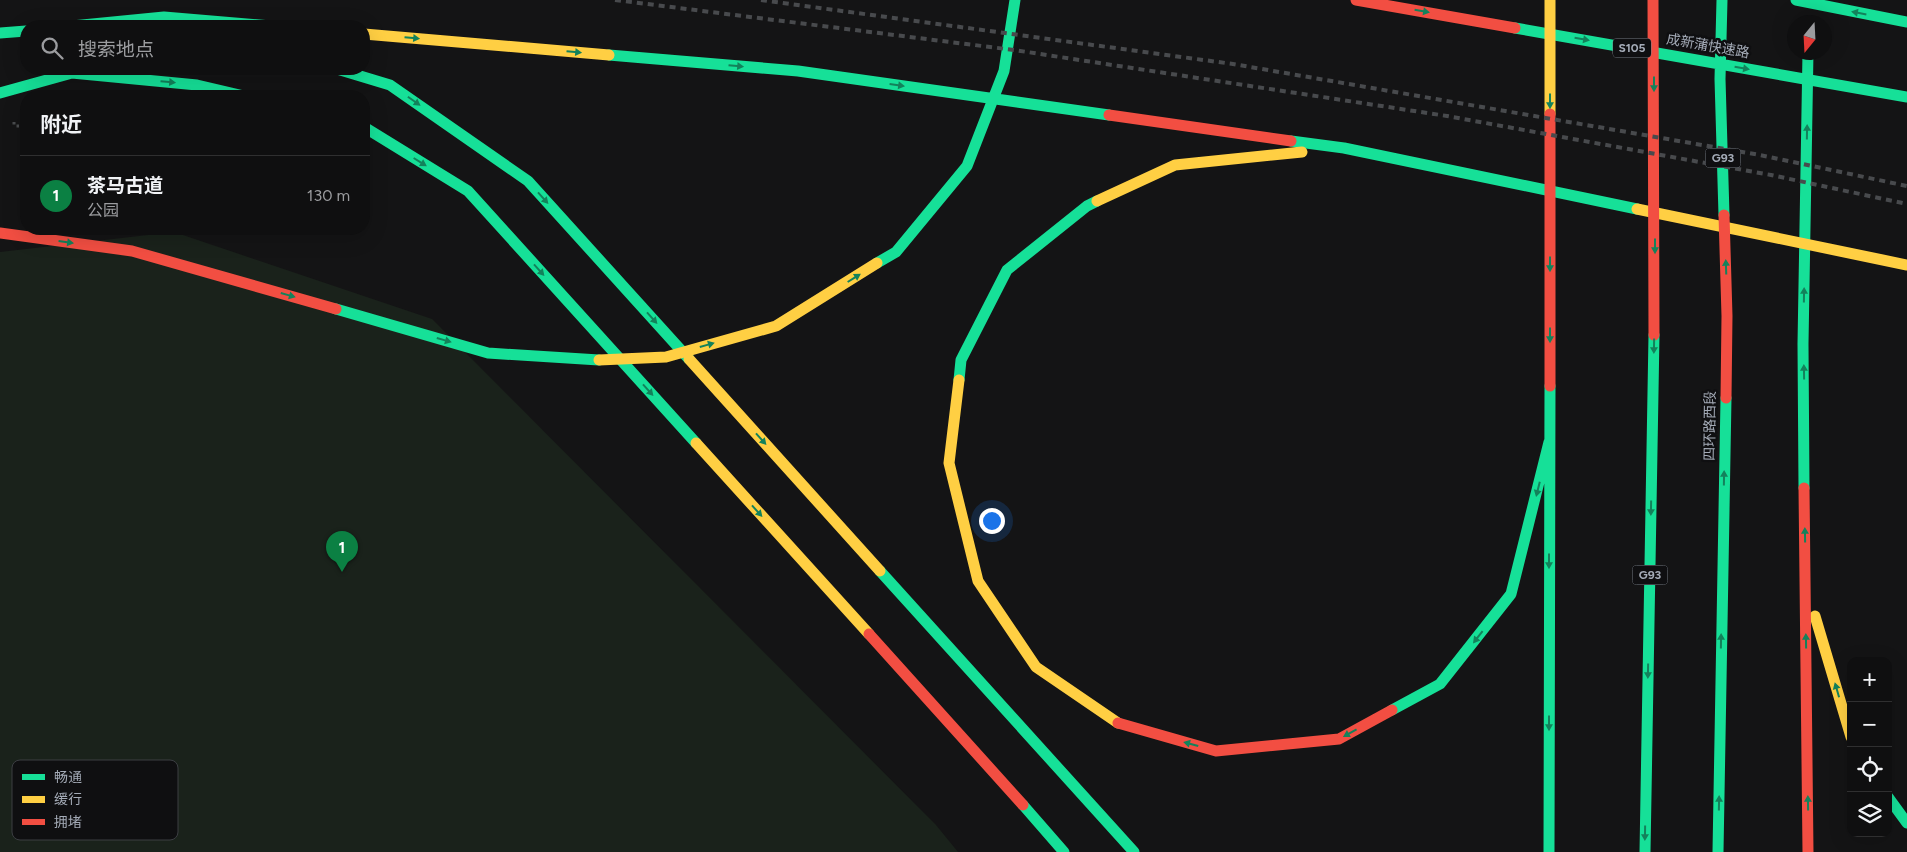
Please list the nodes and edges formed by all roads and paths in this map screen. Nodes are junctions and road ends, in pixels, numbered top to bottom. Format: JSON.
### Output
{"nodes":[{"id":1,"x":1015,"y":0,"type":"edge"},
{"id":2,"x":1356,"y":0,"type":"edge"},
{"id":3,"x":1550,"y":0,"type":"edge"},
{"id":4,"x":1653,"y":0,"type":"edge"},
{"id":5,"x":1722,"y":0,"type":"edge"},
{"id":6,"x":1796,"y":0,"type":"edge"},
{"id":7,"x":1808,"y":0,"type":"edge"},
{"id":8,"x":1808,"y":15,"type":"dead end"},
{"id":9,"x":164,"y":17,"type":"junction"},
{"id":10,"x":133,"y":20,"type":"edge"},
{"id":11,"x":174,"y":20,"type":"edge"},
{"id":12,"x":200,"y":20,"type":"edge"},
{"id":13,"x":1907,"y":22,"type":"edge"},
{"id":14,"x":20,"y":31,"type":"edge"},
{"id":15,"x":0,"y":33,"type":"edge"},
{"id":16,"x":370,"y":35,"type":"edge"},
{"id":17,"x":1808,"y":60,"type":"edge"},
{"id":18,"x":65,"y":75,"type":"edge"},
{"id":19,"x":93,"y":75,"type":"edge"},
{"id":20,"x":358,"y":75,"type":"edge"},
{"id":21,"x":218,"y":90,"type":"edge"},
{"id":22,"x":0,"y":93,"type":"edge"},
{"id":23,"x":1907,"y":96,"type":"edge"},
{"id":24,"x":14,"y":126,"type":"dead end"},
{"id":25,"x":20,"y":126,"type":"edge"},
{"id":26,"x":370,"y":131,"type":"edge"},
{"id":27,"x":1344,"y":148,"type":"junction"},
{"id":28,"x":0,"y":233,"type":"edge"},
{"id":29,"x":1907,"y":266,"type":"edge"},
{"id":30,"x":1549,"y":442,"type":"junction"},
{"id":31,"x":1806,"y":584,"type":"junction"},
{"id":32,"x":1847,"y":723,"type":"edge"},
{"id":33,"x":1892,"y":802,"type":"edge"},
{"id":34,"x":1907,"y":823,"type":"edge"},
{"id":35,"x":1064,"y":852,"type":"edge"},
{"id":36,"x":1134,"y":852,"type":"edge"},
{"id":37,"x":1549,"y":852,"type":"edge"},
{"id":38,"x":1645,"y":852,"type":"edge"},
{"id":39,"x":1718,"y":852,"type":"edge"},
{"id":40,"x":1808,"y":852,"type":"edge"}],
"edges":[{"from":28,"to":1,"type":"main road","one_way":true},
{"from":2,"to":23,"type":"main road","name":"成新蒲快速路","number":"S105","one_way":true},
{"from":3,"to":30,"type":"main road","one_way":true},
{"from":4,"to":38,"type":"main road","number":"G93","one_way":true},
{"from":39,"to":5,"type":"main road","name":"四环路西段","number":"G93","one_way":true},
{"from":13,"to":6,"type":"main road","one_way":true},
{"from":7,"to":8,"type":"main road"},
{"from":9,"to":10,"type":"main road"},
{"from":9,"to":11,"type":"main road"},
{"from":9,"to":12,"type":"main road"},
{"from":14,"to":15,"type":"main road"},
{"from":16,"to":27,"type":"main road","one_way":true},
{"from":31,"to":17,"type":"main road","one_way":true},
{"from":22,"to":18,"type":"main road","one_way":true},
{"from":19,"to":21,"type":"main road","one_way":true},
{"from":20,"to":36,"type":"main road","one_way":true},
{"from":24,"to":25,"type":"path"},
{"from":26,"to":35,"type":"main road","one_way":true},
{"from":27,"to":29,"type":"main road"},
{"from":30,"to":27,"type":"main road","one_way":true},
{"from":30,"to":37,"type":"main road","one_way":true},
{"from":32,"to":31,"type":"main road","one_way":true},
{"from":40,"to":31,"type":"main road","one_way":true},
{"from":33,"to":34,"type":"main road"}]}
